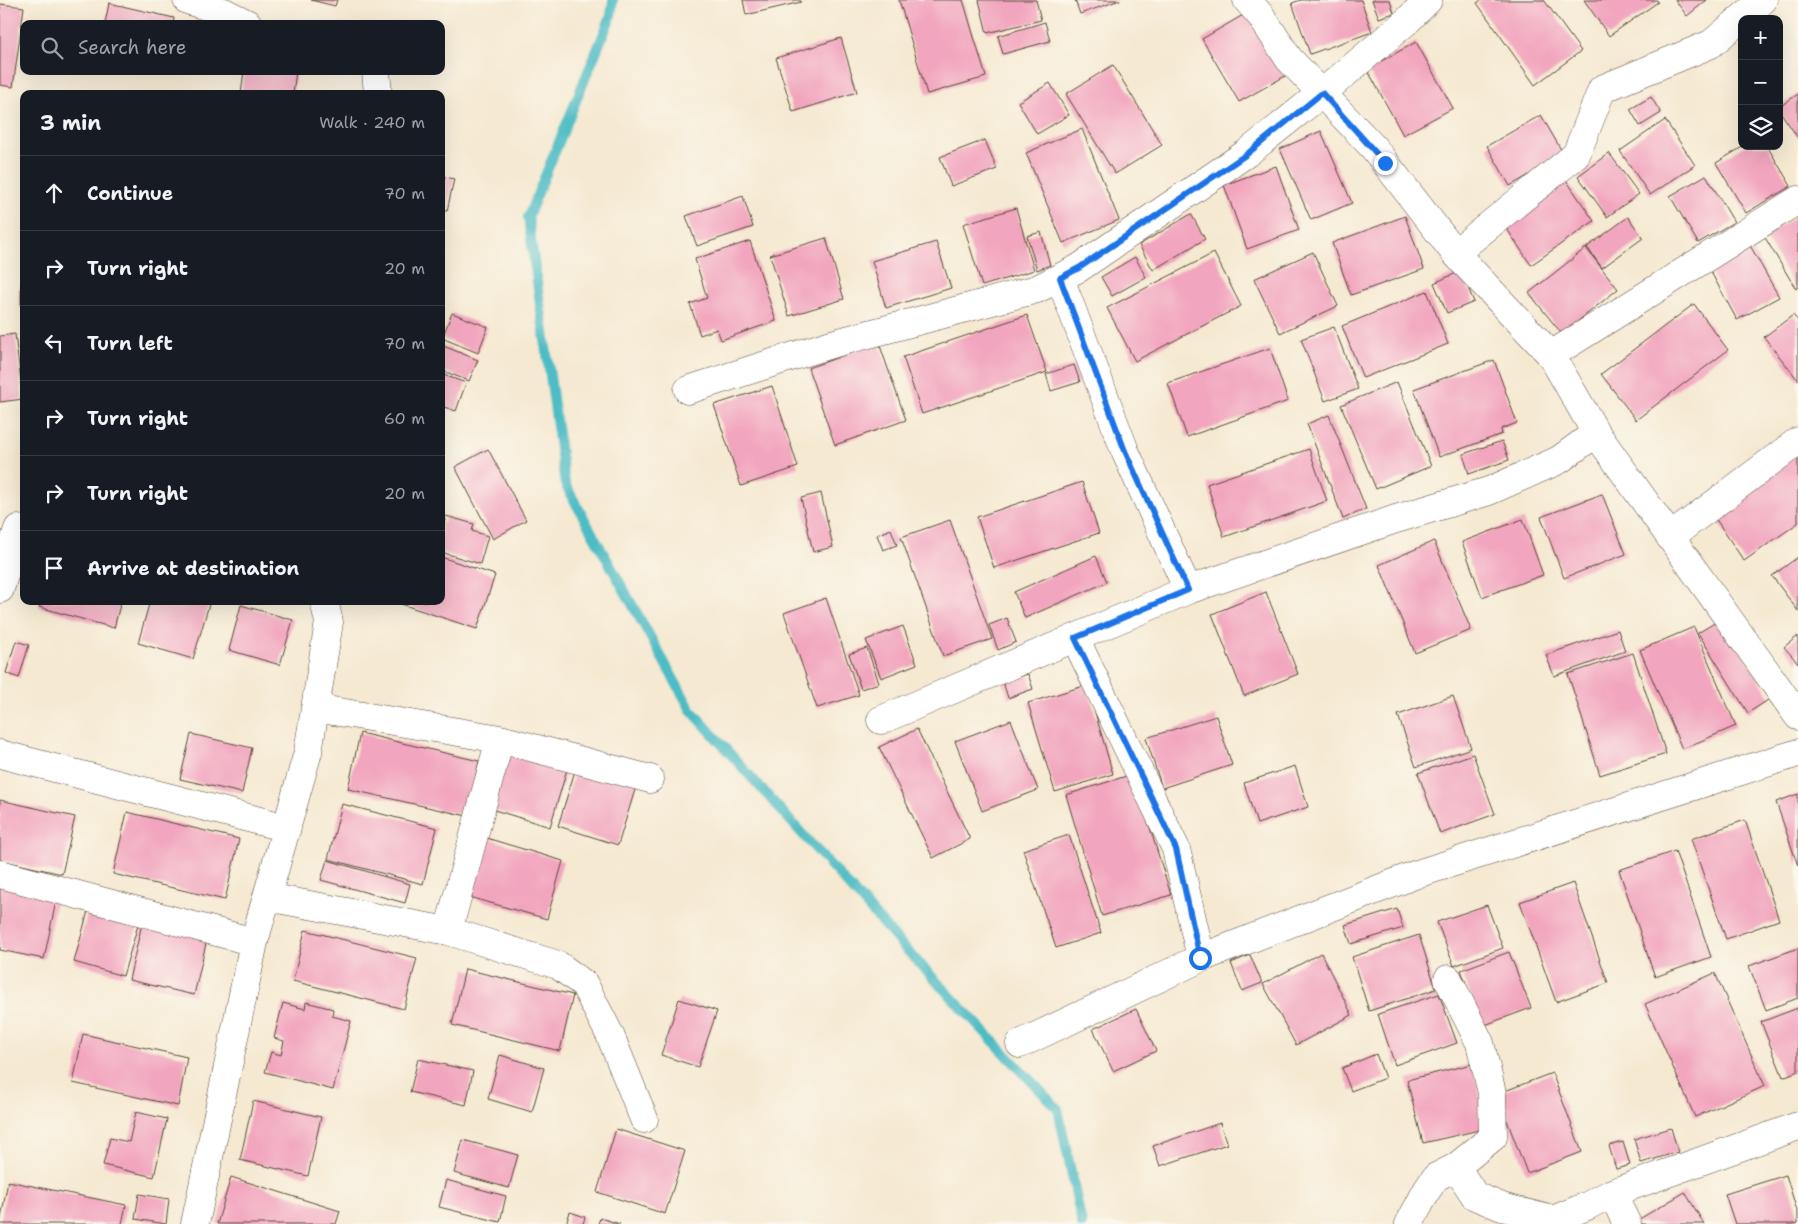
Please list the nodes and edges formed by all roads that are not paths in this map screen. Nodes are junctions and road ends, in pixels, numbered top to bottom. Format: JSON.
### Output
{"nodes":[{"id":1,"x":188,"y":0,"type":"edge"},
{"id":2,"x":1247,"y":0,"type":"edge"},
{"id":3,"x":1428,"y":0,"type":"edge"},
{"id":4,"x":1763,"y":0,"type":"edge"},
{"id":5,"x":1402,"y":11,"type":"edge"},
{"id":6,"x":233,"y":12,"type":"edge"},
{"id":7,"x":376,"y":75,"type":"edge"},
{"id":8,"x":378,"y":90,"type":"edge"},
{"id":9,"x":1322,"y":93,"type":"junction"},
{"id":10,"x":1798,"y":200,"type":"edge"},
{"id":11,"x":1455,"y":253,"type":"junction"},
{"id":12,"x":1060,"y":278,"type":"junction"},
{"id":13,"x":1551,"y":355,"type":"junction"},
{"id":14,"x":688,"y":390,"type":"dead end"},
{"id":15,"x":1596,"y":433,"type":"junction"},
{"id":16,"x":1798,"y":441,"type":"edge"},
{"id":17,"x":14,"y":528,"type":"edge"},
{"id":18,"x":1670,"y":536,"type":"junction"},
{"id":19,"x":0,"y":589,"type":"edge"},
{"id":20,"x":1188,"y":590,"type":"junction"},
{"id":21,"x":325,"y":605,"type":"edge"},
{"id":22,"x":1075,"y":638,"type":"junction"},
{"id":23,"x":315,"y":708,"type":"junction"},
{"id":24,"x":1798,"y":716,"type":"edge"},
{"id":25,"x":881,"y":720,"type":"dead end"},
{"id":26,"x":500,"y":739,"type":"junction"},
{"id":27,"x":0,"y":754,"type":"edge"},
{"id":28,"x":1798,"y":754,"type":"edge"},
{"id":29,"x":650,"y":779,"type":"dead end"},
{"id":30,"x":287,"y":828,"type":"junction"},
{"id":31,"x":0,"y":874,"type":"edge"},
{"id":32,"x":267,"y":897,"type":"junction"},
{"id":33,"x":448,"y":931,"type":"junction"},
{"id":34,"x":254,"y":942,"type":"junction"},
{"id":35,"x":1200,"y":958,"type":"junction"},
{"id":36,"x":1448,"y":979,"type":"dead end"},
{"id":37,"x":1020,"y":1044,"type":"dead end"},
{"id":38,"x":644,"y":1119,"type":"dead end"},
{"id":39,"x":1798,"y":1126,"type":"edge"},
{"id":40,"x":1456,"y":1167,"type":"junction"},
{"id":41,"x":1612,"y":1193,"type":"junction"},
{"id":42,"x":195,"y":1224,"type":"edge"},
{"id":43,"x":1409,"y":1224,"type":"edge"},
{"id":44,"x":1627,"y":1224,"type":"edge"}],
"edges":[{"from":1,"to":6,"type":"street"},
{"from":2,"to":9,"type":"street"},
{"from":3,"to":5,"type":"street"},
{"from":4,"to":11,"type":"street"},
{"from":5,"to":9,"type":"street"},
{"from":7,"to":8,"type":"street"},
{"from":9,"to":11,"type":"street"},
{"from":9,"to":12,"type":"street"},
{"from":10,"to":13,"type":"street"},
{"from":11,"to":13,"type":"street"},
{"from":12,"to":14,"type":"street"},
{"from":12,"to":20,"type":"street"},
{"from":13,"to":15,"type":"street"},
{"from":15,"to":18,"type":"street"},
{"from":15,"to":20,"type":"street"},
{"from":16,"to":18,"type":"street"},
{"from":17,"to":19,"type":"street"},
{"from":18,"to":24,"type":"street"},
{"from":20,"to":22,"type":"street"},
{"from":21,"to":23,"type":"street"},
{"from":22,"to":25,"type":"street"},
{"from":22,"to":35,"type":"street"},
{"from":23,"to":26,"type":"street"},
{"from":23,"to":30,"type":"street"},
{"from":26,"to":29,"type":"street"},
{"from":26,"to":33,"type":"street"},
{"from":27,"to":30,"type":"street"},
{"from":28,"to":35,"type":"street"},
{"from":30,"to":32,"type":"street"},
{"from":31,"to":34,"type":"street"},
{"from":32,"to":33,"type":"street"},
{"from":32,"to":34,"type":"street"},
{"from":33,"to":38,"type":"street"},
{"from":34,"to":42,"type":"street"},
{"from":35,"to":37,"type":"street"},
{"from":36,"to":40,"type":"street"},
{"from":39,"to":41,"type":"street"},
{"from":40,"to":41,"type":"street"},
{"from":40,"to":43,"type":"street"},
{"from":41,"to":44,"type":"street"}]}
